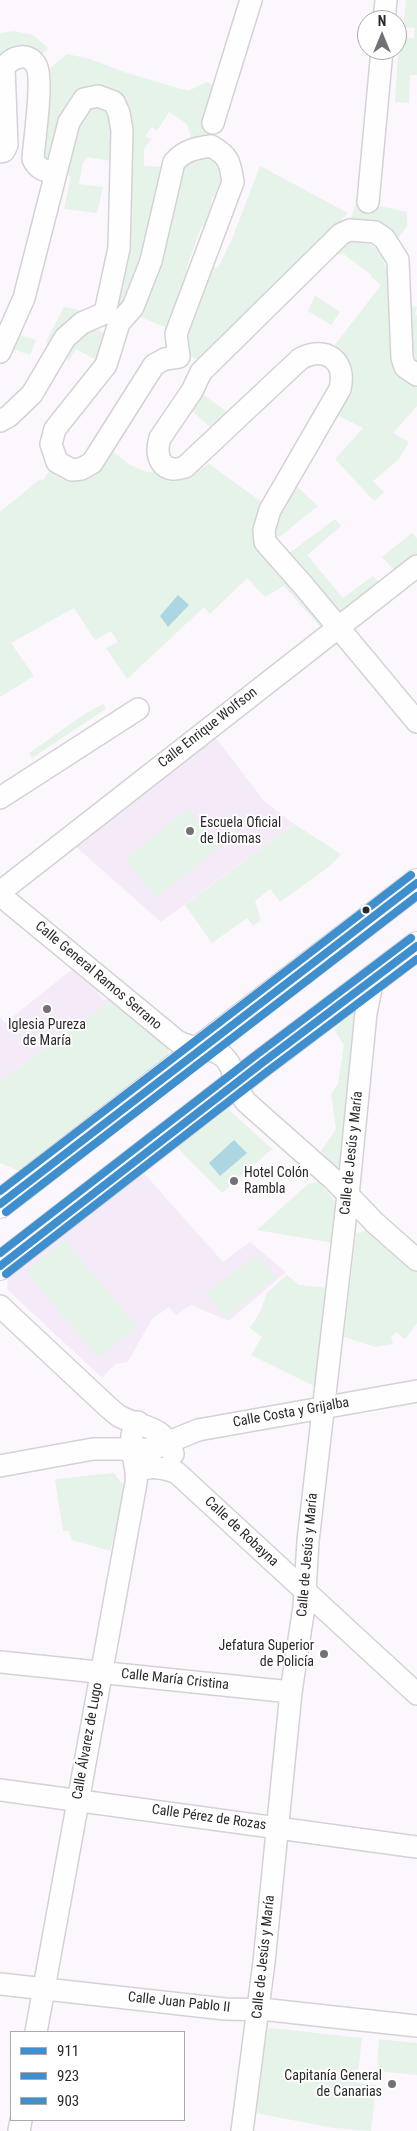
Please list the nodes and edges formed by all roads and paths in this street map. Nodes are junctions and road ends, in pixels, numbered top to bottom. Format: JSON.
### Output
{"nodes":[{"id":1,"x":250,"y":0,"type":"edge"},
{"id":2,"x":381,"y":60,"type":"edge"},
{"id":3,"x":213,"y":123,"type":"dead end"},
{"id":4,"x":0,"y":152,"type":"edge"},
{"id":5,"x":56,"y":173,"type":"junction"},
{"id":6,"x":368,"y":202,"type":"dead end"},
{"id":7,"x":111,"y":318,"type":"junction"},
{"id":8,"x":0,"y":352,"type":"edge"},
{"id":9,"x":178,"y":357,"type":"junction"},
{"id":10,"x":201,"y":372,"type":"junction"},
{"id":11,"x":417,"y":375,"type":"edge"},
{"id":12,"x":0,"y":421,"type":"edge"},
{"id":13,"x":417,"y":566,"type":"edge"},
{"id":14,"x":338,"y":627,"type":"junction"},
{"id":15,"x":138,"y":710,"type":"dead end"},
{"id":16,"x":417,"y":722,"type":"edge"},
{"id":17,"x":0,"y":798,"type":"edge"},
{"id":18,"x":417,"y":883,"type":"edge"},
{"id":19,"x":0,"y":893,"type":"edge"},
{"id":20,"x":417,"y":946,"type":"edge"},
{"id":21,"x":373,"y":979,"type":"junction"},
{"id":22,"x":190,"y":1057,"type":"junction"},
{"id":23,"x":236,"y":1084,"type":"junction"},
{"id":24,"x":348,"y":1195,"type":"junction"},
{"id":25,"x":0,"y":1204,"type":"edge"},
{"id":26,"x":417,"y":1260,"type":"edge"},
{"id":27,"x":0,"y":1266,"type":"edge"},
{"id":28,"x":0,"y":1306,"type":"edge"},
{"id":29,"x":417,"y":1391,"type":"edge"},
{"id":30,"x":324,"y":1408,"type":"junction"},
{"id":31,"x":129,"y":1420,"type":"junction"},
{"id":32,"x":167,"y":1442,"type":"junction"},
{"id":33,"x":107,"y":1448,"type":"junction"},
{"id":34,"x":135,"y":1461,"type":"junction"},
{"id":35,"x":0,"y":1466,"type":"edge"},
{"id":36,"x":176,"y":1472,"type":"junction"},
{"id":37,"x":305,"y":1590,"type":"junction"},
{"id":38,"x":0,"y":1662,"type":"edge"},
{"id":39,"x":100,"y":1672,"type":"junction"},
{"id":40,"x":291,"y":1692,"type":"junction"},
{"id":41,"x":417,"y":1694,"type":"edge"},
{"id":42,"x":0,"y":1790,"type":"edge"},
{"id":43,"x":77,"y":1800,"type":"junction"},
{"id":44,"x":278,"y":1827,"type":"junction"},
{"id":45,"x":417,"y":1847,"type":"edge"},
{"id":46,"x":0,"y":1984,"type":"edge"},
{"id":47,"x":44,"y":1989,"type":"junction"},
{"id":48,"x":258,"y":2009,"type":"junction"},
{"id":49,"x":417,"y":2026,"type":"edge"},
{"id":50,"x":36,"y":2031,"type":"edge"},
{"id":51,"x":242,"y":2131,"type":"edge"}],
"edges":[{"from":1,"to":3,"type":"street"},
{"from":2,"to":6,"type":"street"},
{"from":4,"to":5,"type":"street"},
{"from":5,"to":7,"type":"street"},
{"from":5,"to":8,"type":"street"},
{"from":7,"to":9,"type":"street"},
{"from":7,"to":9,"type":"street"},
{"from":7,"to":12,"type":"street"},
{"from":9,"to":10,"type":"street"},
{"from":10,"to":11,"type":"street"},
{"from":10,"to":14,"type":"street"},
{"from":13,"to":14,"type":"street","name":"Calle Enrique Wolfson"},
{"from":14,"to":16,"type":"street"},
{"from":14,"to":19,"type":"street","name":"Calle Enrique Wolfson"},
{"from":15,"to":17,"type":"street"},
{"from":18,"to":22,"type":"main road"},
{"from":19,"to":22,"type":"street","name":"Calle General Ramos Serrano"},
{"from":20,"to":21,"type":"main road"},
{"from":21,"to":23,"type":"main road"},
{"from":21,"to":24,"type":"street","name":"Calle de Jesús y María"},
{"from":22,"to":23,"type":"street","name":"Calle General Ramos Serrano"},
{"from":22,"to":25,"type":"main road"},
{"from":23,"to":24,"type":"street","name":"Calle General Ramos Serrano"},
{"from":23,"to":27,"type":"main road"},
{"from":24,"to":26,"type":"street","name":"Calle General Ramos Serrano"},
{"from":24,"to":30,"type":"street","name":"Calle de Jesús y María"},
{"from":28,"to":31,"type":"street"},
{"from":29,"to":30,"type":"street","name":"Calle Costa y Grijalba"},
{"from":30,"to":32,"type":"street","name":"Calle Costa y Grijalba"},
{"from":30,"to":37,"type":"street","name":"Calle de Jesús y María"},
{"from":31,"to":32,"type":"street"},
{"from":31,"to":33,"type":"street"},
{"from":31,"to":34,"type":"street","name":"Calle Álvarez de Lugo"},
{"from":32,"to":34,"type":"street","name":"Calle Costa y Grijalba"},
{"from":32,"to":36,"type":"street"},
{"from":33,"to":34,"type":"street"},
{"from":33,"to":35,"type":"street"},
{"from":34,"to":36,"type":"street","name":"Calle de Robayna"},
{"from":34,"to":39,"type":"street","name":"Calle Álvarez de Lugo"},
{"from":36,"to":37,"type":"street","name":"Calle de Robayna"},
{"from":37,"to":40,"type":"street","name":"Calle de Jesús y María"},
{"from":37,"to":41,"type":"street","name":"Calle de Robayna"},
{"from":38,"to":39,"type":"street","name":"Calle María Cristina"},
{"from":39,"to":40,"type":"street","name":"Calle María Cristina"},
{"from":39,"to":43,"type":"street","name":"Calle Álvarez de Lugo"},
{"from":40,"to":44,"type":"street","name":"Calle de Jesús y María"},
{"from":42,"to":43,"type":"street","name":"Calle Pérez de Rozas"},
{"from":43,"to":44,"type":"street","name":"Calle Pérez de Rozas"},
{"from":43,"to":47,"type":"street","name":"Calle Álvarez de Lugo"},
{"from":44,"to":45,"type":"street","name":"Calle Pérez de Rozas"},
{"from":44,"to":48,"type":"street","name":"Calle de Jesús y María"},
{"from":46,"to":47,"type":"street","name":"Calle Juan Pablo II"},
{"from":47,"to":48,"type":"street","name":"Calle Juan Pablo II"},
{"from":47,"to":50,"type":"street","name":"Calle Álvarez de Lugo"},
{"from":48,"to":49,"type":"street","name":"Calle Juan Pablo II"},
{"from":48,"to":51,"type":"street","name":"Calle de Jesús y María"}]}
